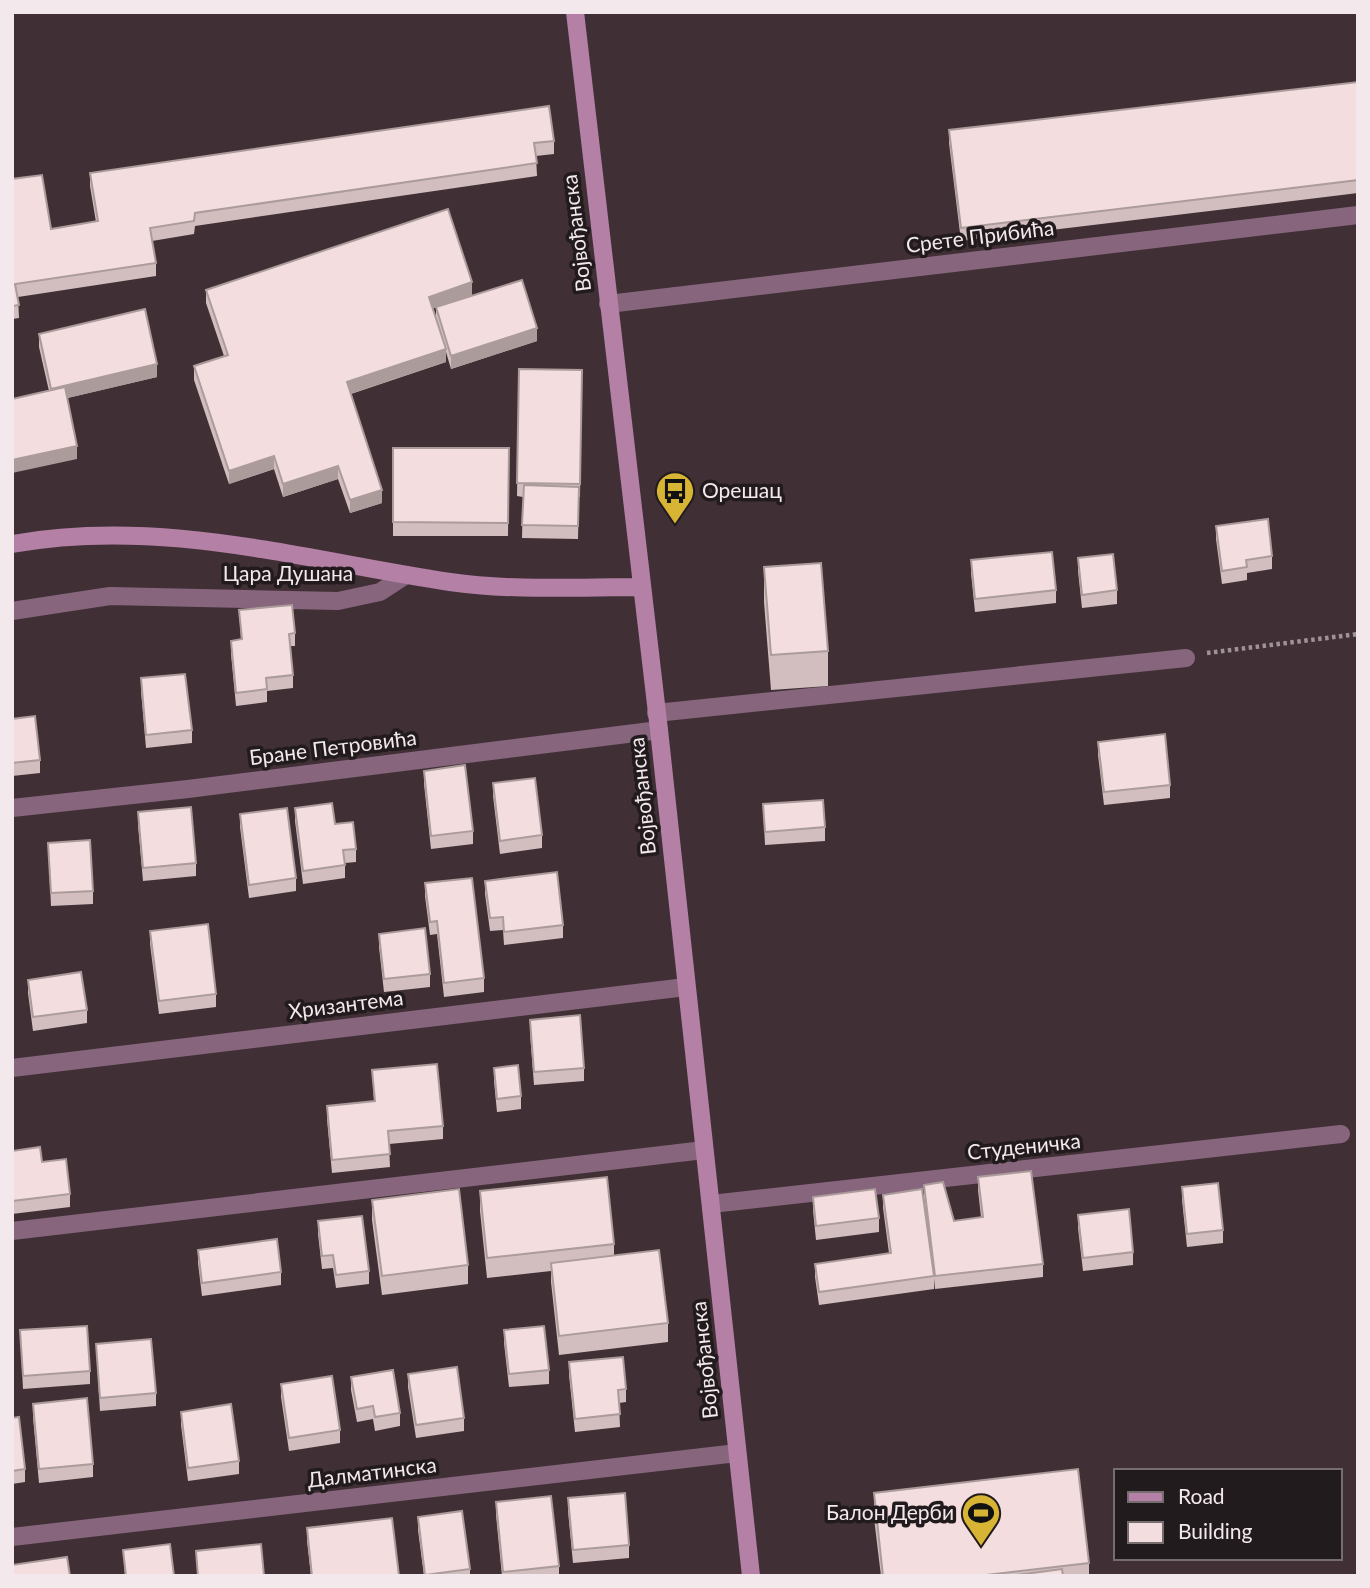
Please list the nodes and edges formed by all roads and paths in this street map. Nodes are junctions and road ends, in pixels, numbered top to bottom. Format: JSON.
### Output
{"nodes":[{"id":1,"x":575,"y":12,"type":"edge"},
{"id":2,"x":1358,"y":215,"type":"edge"},
{"id":3,"x":608,"y":304,"type":"junction"},
{"id":4,"x":12,"y":544,"type":"edge"},
{"id":5,"x":406,"y":575,"type":"junction"},
{"id":6,"x":642,"y":587,"type":"junction"},
{"id":7,"x":12,"y":611,"type":"edge"},
{"id":8,"x":1358,"y":634,"type":"edge"},
{"id":9,"x":1186,"y":657,"type":"joint"},
{"id":10,"x":658,"y":721,"type":"junction"},
{"id":11,"x":12,"y":808,"type":"edge"},
{"id":12,"x":686,"y":987,"type":"junction"},
{"id":13,"x":12,"y":1068,"type":"edge"},
{"id":14,"x":1341,"y":1134,"type":"dead end"},
{"id":15,"x":704,"y":1150,"type":"junction"},
{"id":16,"x":711,"y":1204,"type":"junction"},
{"id":17,"x":12,"y":1231,"type":"edge"},
{"id":18,"x":737,"y":1453,"type":"junction"},
{"id":19,"x":12,"y":1537,"type":"edge"},
{"id":20,"x":751,"y":1576,"type":"edge"}],
"edges":[{"from":1,"to":3,"type":"main road","name":"Војвођанска"},
{"from":2,"to":3,"type":"street","name":"Срете Прибића"},
{"from":3,"to":6,"type":"main road","name":"Војвођанска"},
{"from":4,"to":5,"type":"main road"},
{"from":5,"to":6,"type":"main road"},
{"from":5,"to":7,"type":"street","name":"Цара Душана"},
{"from":6,"to":10,"type":"main road","name":"Војвођанска"},
{"from":8,"to":9,"type":"path"},
{"from":9,"to":10,"type":"street","name":"Бране Петровића"},
{"from":10,"to":11,"type":"street","name":"Бране Петровића"},
{"from":10,"to":12,"type":"main road","name":"Војвођанска"},
{"from":12,"to":13,"type":"street","name":"Хризантема"},
{"from":12,"to":15,"type":"main road","name":"Војвођанска"},
{"from":14,"to":16,"type":"street","name":"Студеничка"},
{"from":15,"to":16,"type":"main road","name":"Војвођанска"},
{"from":15,"to":17,"type":"street"},
{"from":16,"to":18,"type":"main road","name":"Војвођанска"},
{"from":18,"to":19,"type":"street","name":"Далматинска"},
{"from":18,"to":20,"type":"main road","name":"Војвођанска"}]}
